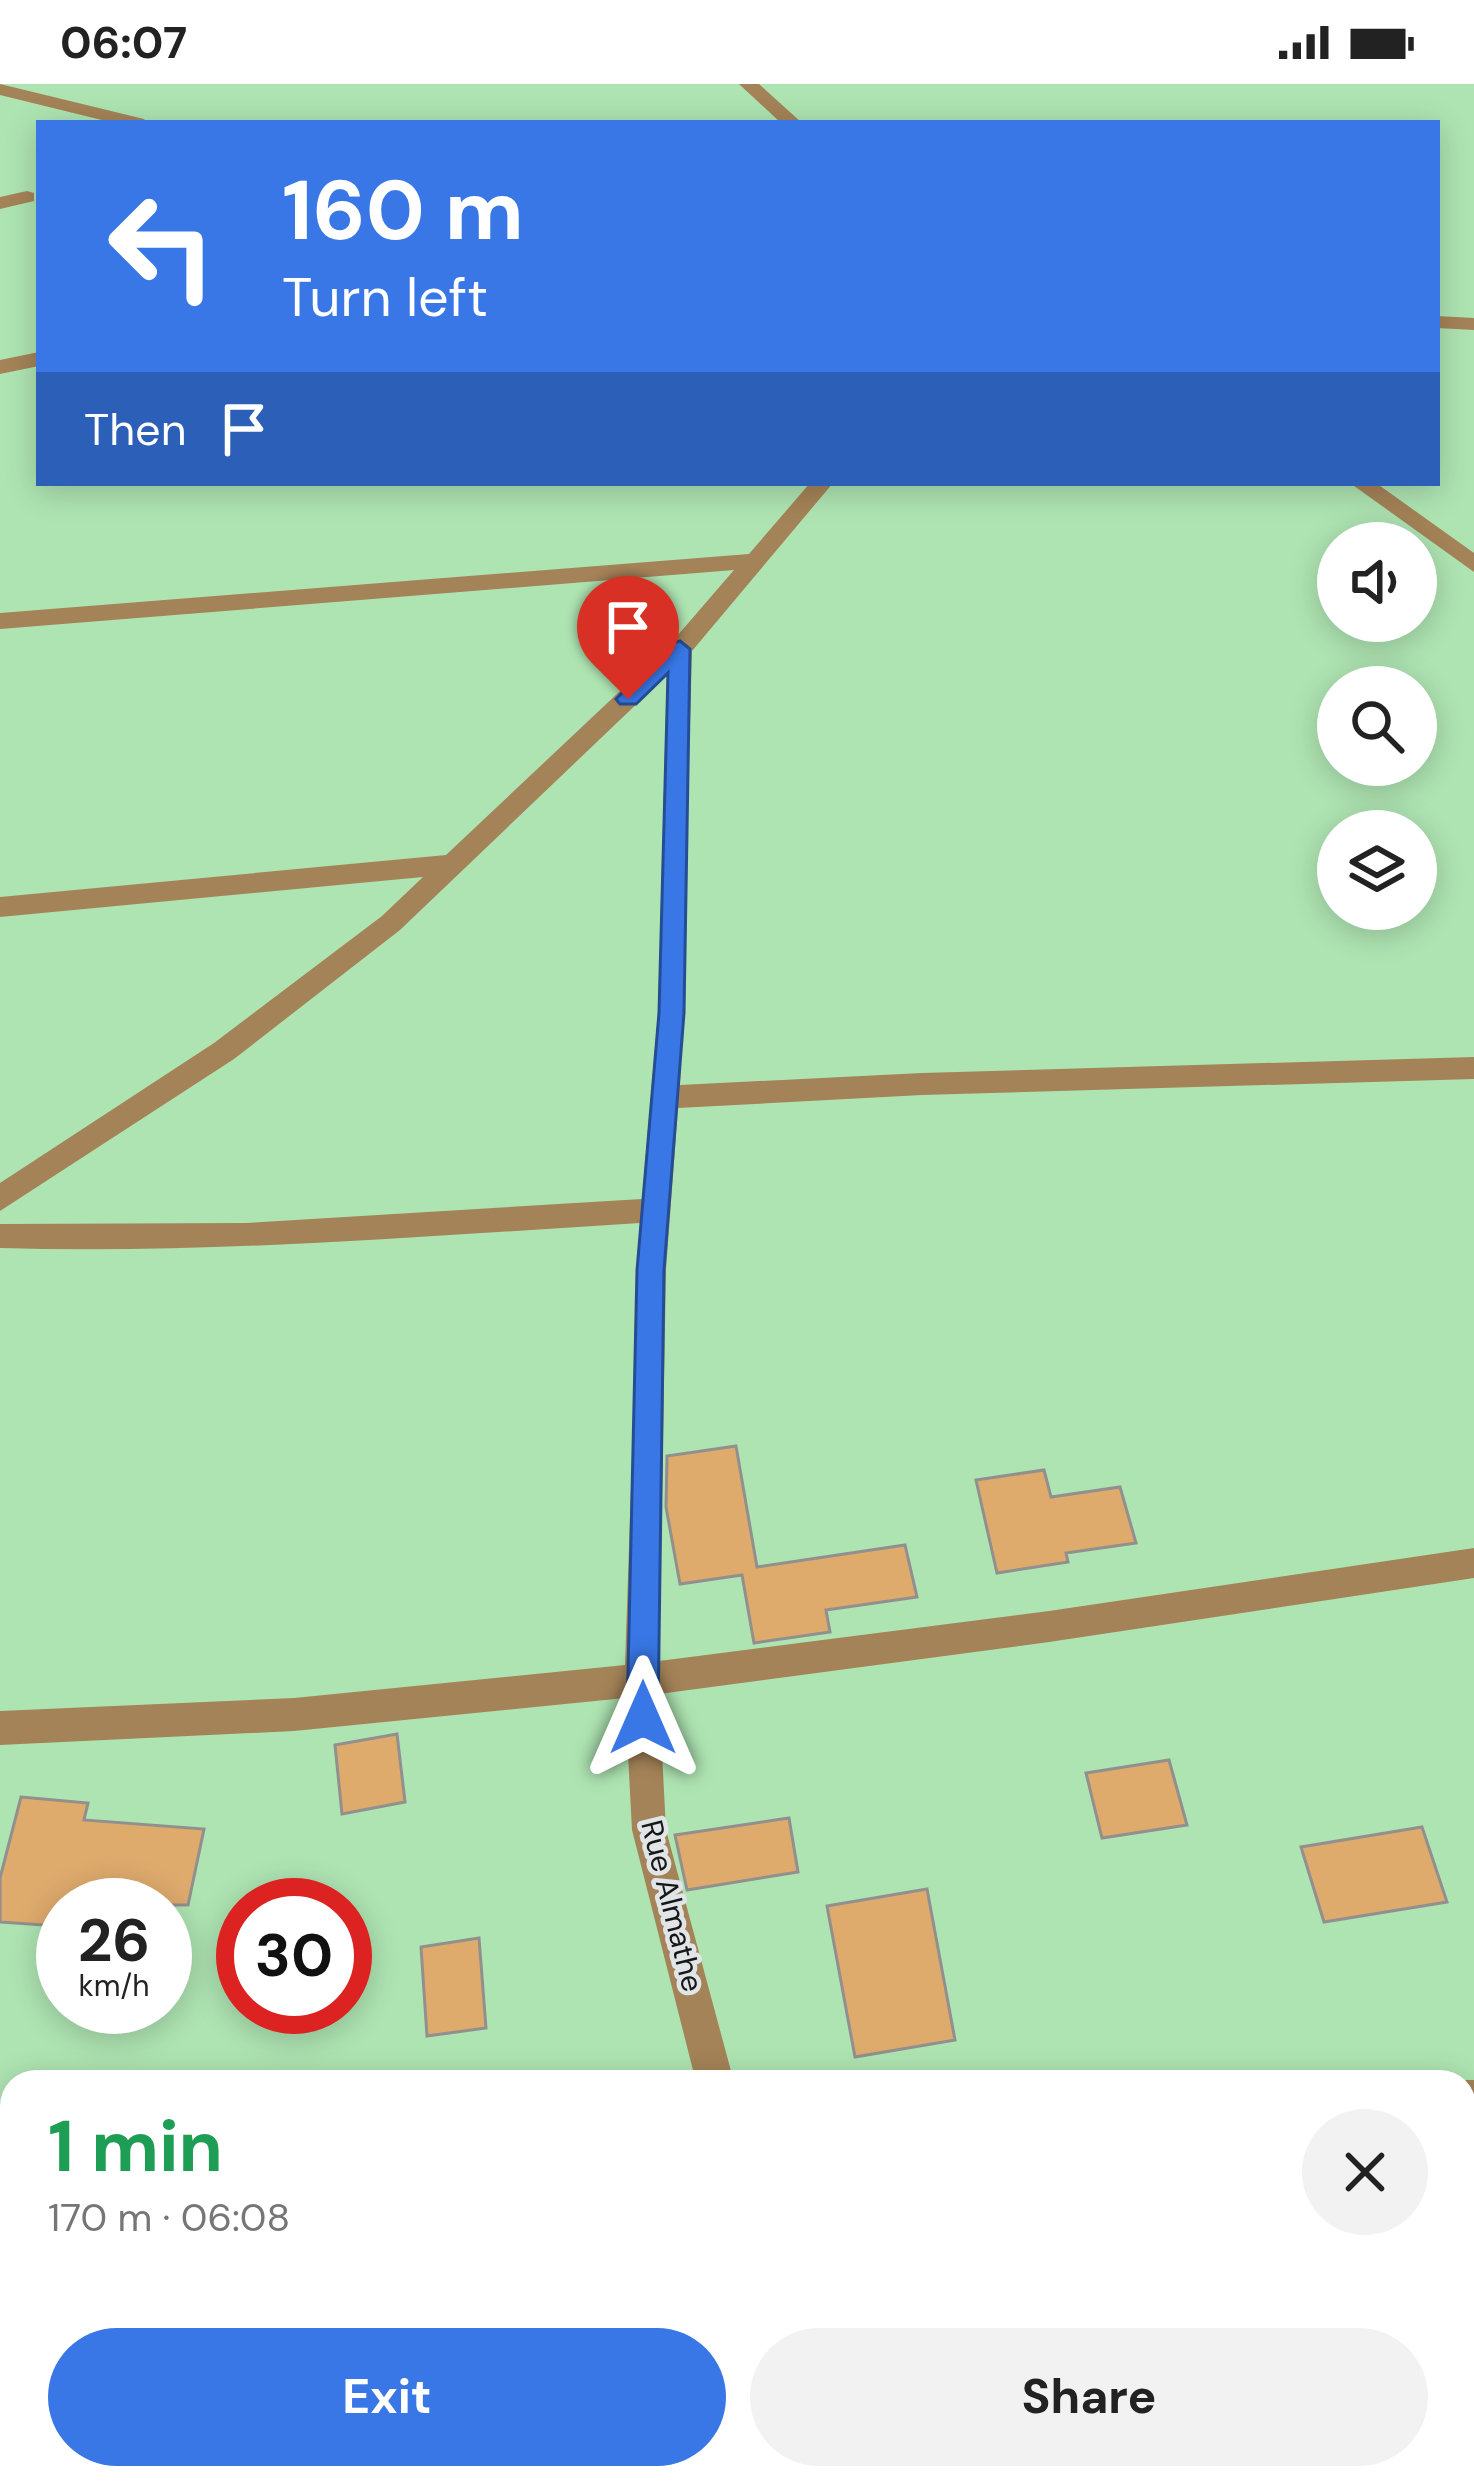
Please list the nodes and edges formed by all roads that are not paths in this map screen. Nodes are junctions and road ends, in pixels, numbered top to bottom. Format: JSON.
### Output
{"nodes":[{"id":1,"x":748,"y":84,"type":"edge"},
{"id":2,"x":0,"y":89,"type":"edge"},
{"id":3,"x":125,"y":120,"type":"edge"},
{"id":4,"x":789,"y":120,"type":"edge"},
{"id":5,"x":27,"y":197,"type":"dead end"},
{"id":6,"x":0,"y":202,"type":"edge"},
{"id":7,"x":1440,"y":322,"type":"edge"},
{"id":8,"x":1474,"y":324,"type":"edge"},
{"id":9,"x":36,"y":360,"type":"edge"},
{"id":10,"x":0,"y":367,"type":"edge"},
{"id":11,"x":819,"y":486,"type":"edge"},
{"id":12,"x":1365,"y":486,"type":"edge"},
{"id":13,"x":755,"y":560,"type":"junction"},
{"id":14,"x":1474,"y":564,"type":"edge"},
{"id":15,"x":0,"y":621,"type":"edge"},
{"id":16,"x":680,"y":649,"type":"junction"},
{"id":17,"x":456,"y":865,"type":"junction"},
{"id":18,"x":0,"y":907,"type":"edge"},
{"id":19,"x":1474,"y":1068,"type":"edge"},
{"id":20,"x":666,"y":1097,"type":"junction"},
{"id":21,"x":0,"y":1199,"type":"edge"},
{"id":22,"x":656,"y":1210,"type":"junction"},
{"id":23,"x":0,"y":1236,"type":"edge"},
{"id":24,"x":1474,"y":1563,"type":"edge"},
{"id":25,"x":641,"y":1680,"type":"junction"},
{"id":26,"x":0,"y":1728,"type":"edge"},
{"id":27,"x":712,"y":2070,"type":"edge"}],
"edges":[{"from":1,"to":4,"type":"street"},
{"from":2,"to":3,"type":"street"},
{"from":5,"to":6,"type":"street"},
{"from":7,"to":8,"type":"street"},
{"from":9,"to":10,"type":"street"},
{"from":11,"to":13,"type":"street"},
{"from":12,"to":14,"type":"street"},
{"from":13,"to":15,"type":"street"},
{"from":13,"to":16,"type":"street"},
{"from":16,"to":17,"type":"street"},
{"from":16,"to":20,"type":"street","name":"Rue Almathe"},
{"from":17,"to":18,"type":"street"},
{"from":17,"to":21,"type":"street"},
{"from":19,"to":20,"type":"street"},
{"from":20,"to":22,"type":"street","name":"Rue Almathe"},
{"from":22,"to":23,"type":"street"},
{"from":22,"to":25,"type":"street","name":"Rue Almathe"},
{"from":24,"to":25,"type":"street"},
{"from":25,"to":26,"type":"street"},
{"from":25,"to":27,"type":"street","name":"Rue Almathe"}]}
